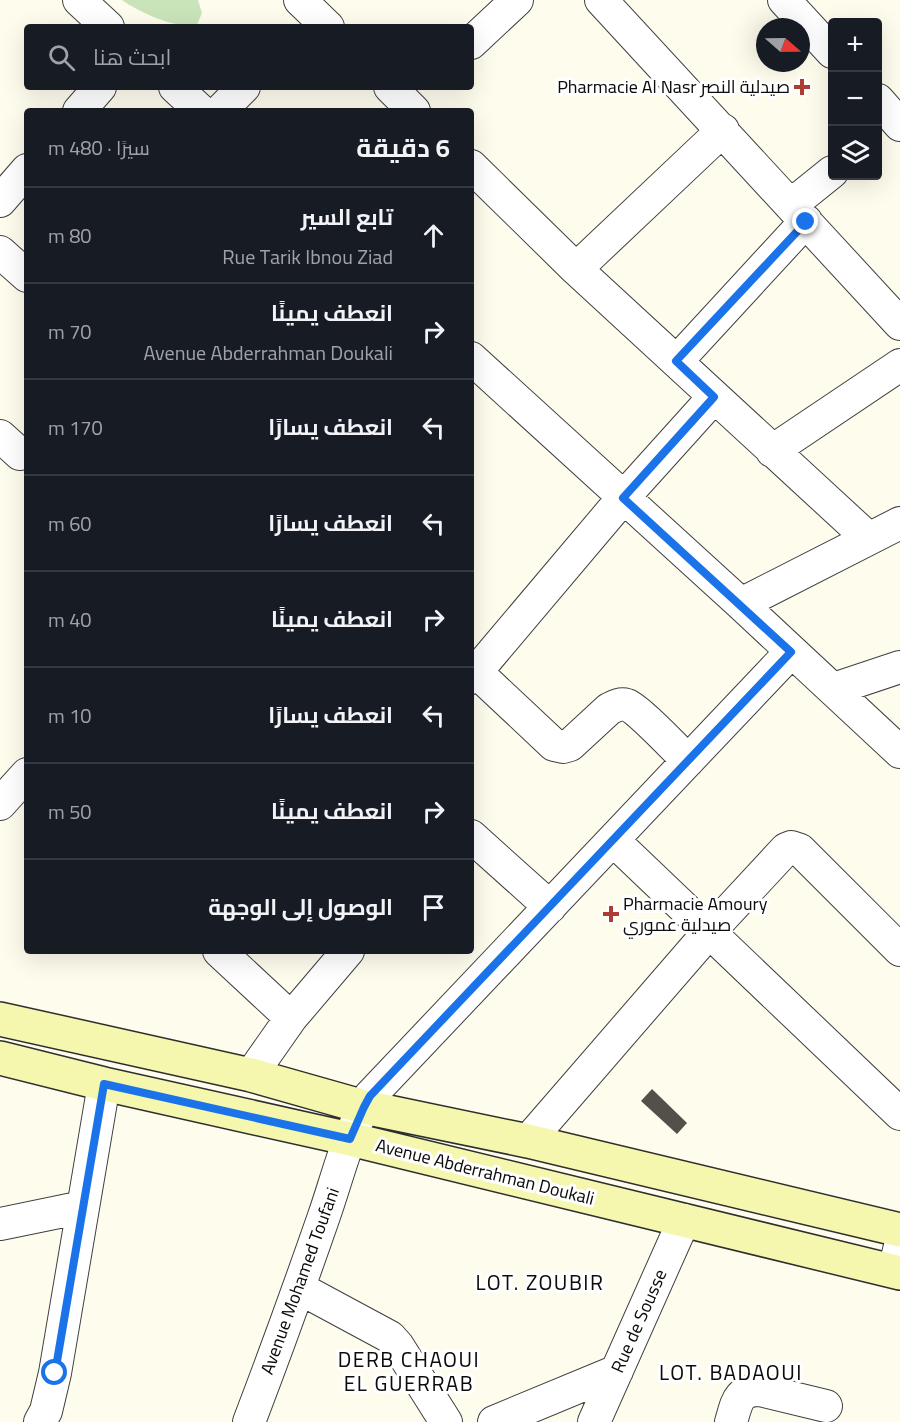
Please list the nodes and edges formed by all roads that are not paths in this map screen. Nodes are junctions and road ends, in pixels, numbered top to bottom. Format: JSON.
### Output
{"nodes":[{"id":1,"x":79,"y":0,"type":"edge"},
{"id":2,"x":517,"y":0,"type":"edge"},
{"id":3,"x":601,"y":0,"type":"edge"},
{"id":4,"x":784,"y":0,"type":"edge"},
{"id":5,"x":105,"y":24,"type":"edge"},
{"id":6,"x":474,"y":40,"type":"edge"},
{"id":7,"x":828,"y":48,"type":"edge"},
{"id":8,"x":97,"y":90,"type":"edge"},
{"id":9,"x":177,"y":90,"type":"edge"},
{"id":10,"x":241,"y":90,"type":"edge"},
{"id":11,"x":82,"y":108,"type":"edge"},
{"id":12,"x":198,"y":108,"type":"edge"},
{"id":13,"x":223,"y":108,"type":"edge"},
{"id":14,"x":723,"y":130,"type":"junction"},
{"id":15,"x":474,"y":169,"type":"edge"},
{"id":16,"x":24,"y":173,"type":"edge"},
{"id":17,"x":828,"y":177,"type":"edge"},
{"id":18,"x":0,"y":201,"type":"edge"},
{"id":19,"x":799,"y":213,"type":"junction"},
{"id":20,"x":0,"y":252,"type":"edge"},
{"id":21,"x":576,"y":269,"type":"junction"},
{"id":22,"x":24,"y":273,"type":"edge"},
{"id":23,"x":900,"y":324,"type":"edge"},
{"id":24,"x":474,"y":361,"type":"edge"},
{"id":25,"x":676,"y":361,"type":"junction"},
{"id":26,"x":900,"y":365,"type":"edge"},
{"id":27,"x":714,"y":397,"type":"junction"},
{"id":28,"x":772,"y":451,"type":"junction"},
{"id":29,"x":623,"y":498,"type":"junction"},
{"id":30,"x":900,"y":523,"type":"edge"},
{"id":31,"x":868,"y":538,"type":"junction"},
{"id":32,"x":741,"y":604,"type":"junction"},
{"id":33,"x":791,"y":652,"type":"junction"},
{"id":34,"x":900,"y":668,"type":"edge"},
{"id":35,"x":474,"y":672,"type":"edge"},
{"id":36,"x":474,"y":674,"type":"edge"},
{"id":37,"x":834,"y":689,"type":"junction"},
{"id":38,"x":900,"y":752,"type":"edge"},
{"id":39,"x":688,"y":761,"type":"junction"},
{"id":40,"x":24,"y":777,"type":"edge"},
{"id":41,"x":2,"y":798,"type":"edge"},
{"id":42,"x":474,"y":839,"type":"edge"},
{"id":43,"x":614,"y":840,"type":"junction"},
{"id":44,"x":550,"y":907,"type":"junction"},
{"id":45,"x":709,"y":932,"type":"junction"},
{"id":46,"x":900,"y":950,"type":"edge"},
{"id":47,"x":222,"y":954,"type":"edge"},
{"id":48,"x":345,"y":954,"type":"edge"},
{"id":49,"x":291,"y":1018,"type":"junction"},
{"id":50,"x":0,"y":1019,"type":"edge"},
{"id":51,"x":0,"y":1059,"type":"edge"},
{"id":52,"x":250,"y":1075,"type":"junction"},
{"id":53,"x":104,"y":1084,"type":"junction"},
{"id":54,"x":364,"y":1107,"type":"junction"},
{"id":55,"x":900,"y":1114,"type":"edge"},
{"id":56,"x":350,"y":1139,"type":"junction"},
{"id":57,"x":528,"y":1141,"type":"junction"},
{"id":58,"x":83,"y":1207,"type":"junction"},
{"id":59,"x":684,"y":1220,"type":"junction"},
{"id":60,"x":0,"y":1224,"type":"edge"},
{"id":61,"x":900,"y":1230,"type":"edge"},
{"id":62,"x":898,"y":1263,"type":"edge"},
{"id":63,"x":299,"y":1287,"type":"junction"},
{"id":64,"x":617,"y":1371,"type":"junction"},
{"id":65,"x":826,"y":1406,"type":"dead end"},
{"id":66,"x":40,"y":1422,"type":"edge"},
{"id":67,"x":249,"y":1422,"type":"edge"},
{"id":68,"x":446,"y":1422,"type":"edge"},
{"id":69,"x":494,"y":1422,"type":"edge"},
{"id":70,"x":594,"y":1422,"type":"edge"},
{"id":71,"x":731,"y":1422,"type":"edge"}],
"edges":[{"from":1,"to":5,"type":"street"},
{"from":2,"to":6,"type":"street"},
{"from":3,"to":14,"type":"street"},
{"from":4,"to":7,"type":"street"},
{"from":8,"to":11,"type":"street"},
{"from":9,"to":12,"type":"street"},
{"from":10,"to":13,"type":"street"},
{"from":14,"to":19,"type":"street"},
{"from":14,"to":21,"type":"street"},
{"from":15,"to":21,"type":"street"},
{"from":16,"to":18,"type":"street"},
{"from":17,"to":19,"type":"street"},
{"from":19,"to":23,"type":"street"},
{"from":19,"to":25,"type":"street"},
{"from":20,"to":22,"type":"street"},
{"from":21,"to":25,"type":"street"},
{"from":24,"to":29,"type":"street"},
{"from":25,"to":27,"type":"street"},
{"from":26,"to":28,"type":"street"},
{"from":27,"to":28,"type":"street"},
{"from":27,"to":29,"type":"street"},
{"from":28,"to":31,"type":"street"},
{"from":29,"to":32,"type":"street"},
{"from":29,"to":35,"type":"street"},
{"from":30,"to":31,"type":"street"},
{"from":31,"to":32,"type":"street"},
{"from":32,"to":33,"type":"street"},
{"from":33,"to":37,"type":"street"},
{"from":33,"to":39,"type":"street","name":"Avenue Mohamed Toufani"},
{"from":34,"to":37,"type":"street"},
{"from":36,"to":39,"type":"street"},
{"from":37,"to":38,"type":"street"},
{"from":39,"to":43,"type":"street","name":"Avenue Mohamed Toufani"},
{"from":40,"to":41,"type":"street"},
{"from":42,"to":44,"type":"street"},
{"from":43,"to":44,"type":"street","name":"Avenue Mohamed Toufani"},
{"from":43,"to":45,"type":"street"},
{"from":44,"to":54,"type":"street","name":"Avenue Mohamed Toufani"},
{"from":45,"to":46,"type":"street"},
{"from":45,"to":55,"type":"street"},
{"from":45,"to":57,"type":"street"},
{"from":47,"to":49,"type":"street"},
{"from":48,"to":49,"type":"street"},
{"from":49,"to":52,"type":"street"},
{"from":50,"to":52,"type":"main road","name":"Avenue Abderrahman Doukali"},
{"from":51,"to":53,"type":"main road","name":"Avenue Abderrahman Doukali"},
{"from":52,"to":54,"type":"main road","name":"Avenue Abderrahman Doukali"},
{"from":53,"to":56,"type":"main road","name":"Avenue Abderrahman Doukali"},
{"from":53,"to":58,"type":"street"},
{"from":54,"to":56,"type":"street","name":"Avenue Mohamed Toufani"},
{"from":54,"to":57,"type":"main road","name":"Avenue Abderrahman Doukali"},
{"from":56,"to":59,"type":"main road","name":"Avenue Abderrahman Doukali"},
{"from":56,"to":63,"type":"street","name":"Avenue Mohamed Toufani"},
{"from":57,"to":61,"type":"main road","name":"Avenue Abderrahman Doukali"},
{"from":58,"to":60,"type":"street"},
{"from":58,"to":66,"type":"street"},
{"from":59,"to":62,"type":"main road","name":"Avenue Abderrahman Doukali"},
{"from":59,"to":64,"type":"street","name":"Rue de Sousse"},
{"from":63,"to":67,"type":"street","name":"Avenue Mohamed Toufani"},
{"from":63,"to":68,"type":"street"},
{"from":64,"to":69,"type":"street"},
{"from":64,"to":70,"type":"street","name":"Rue de Sousse"},
{"from":65,"to":71,"type":"street"}]}
